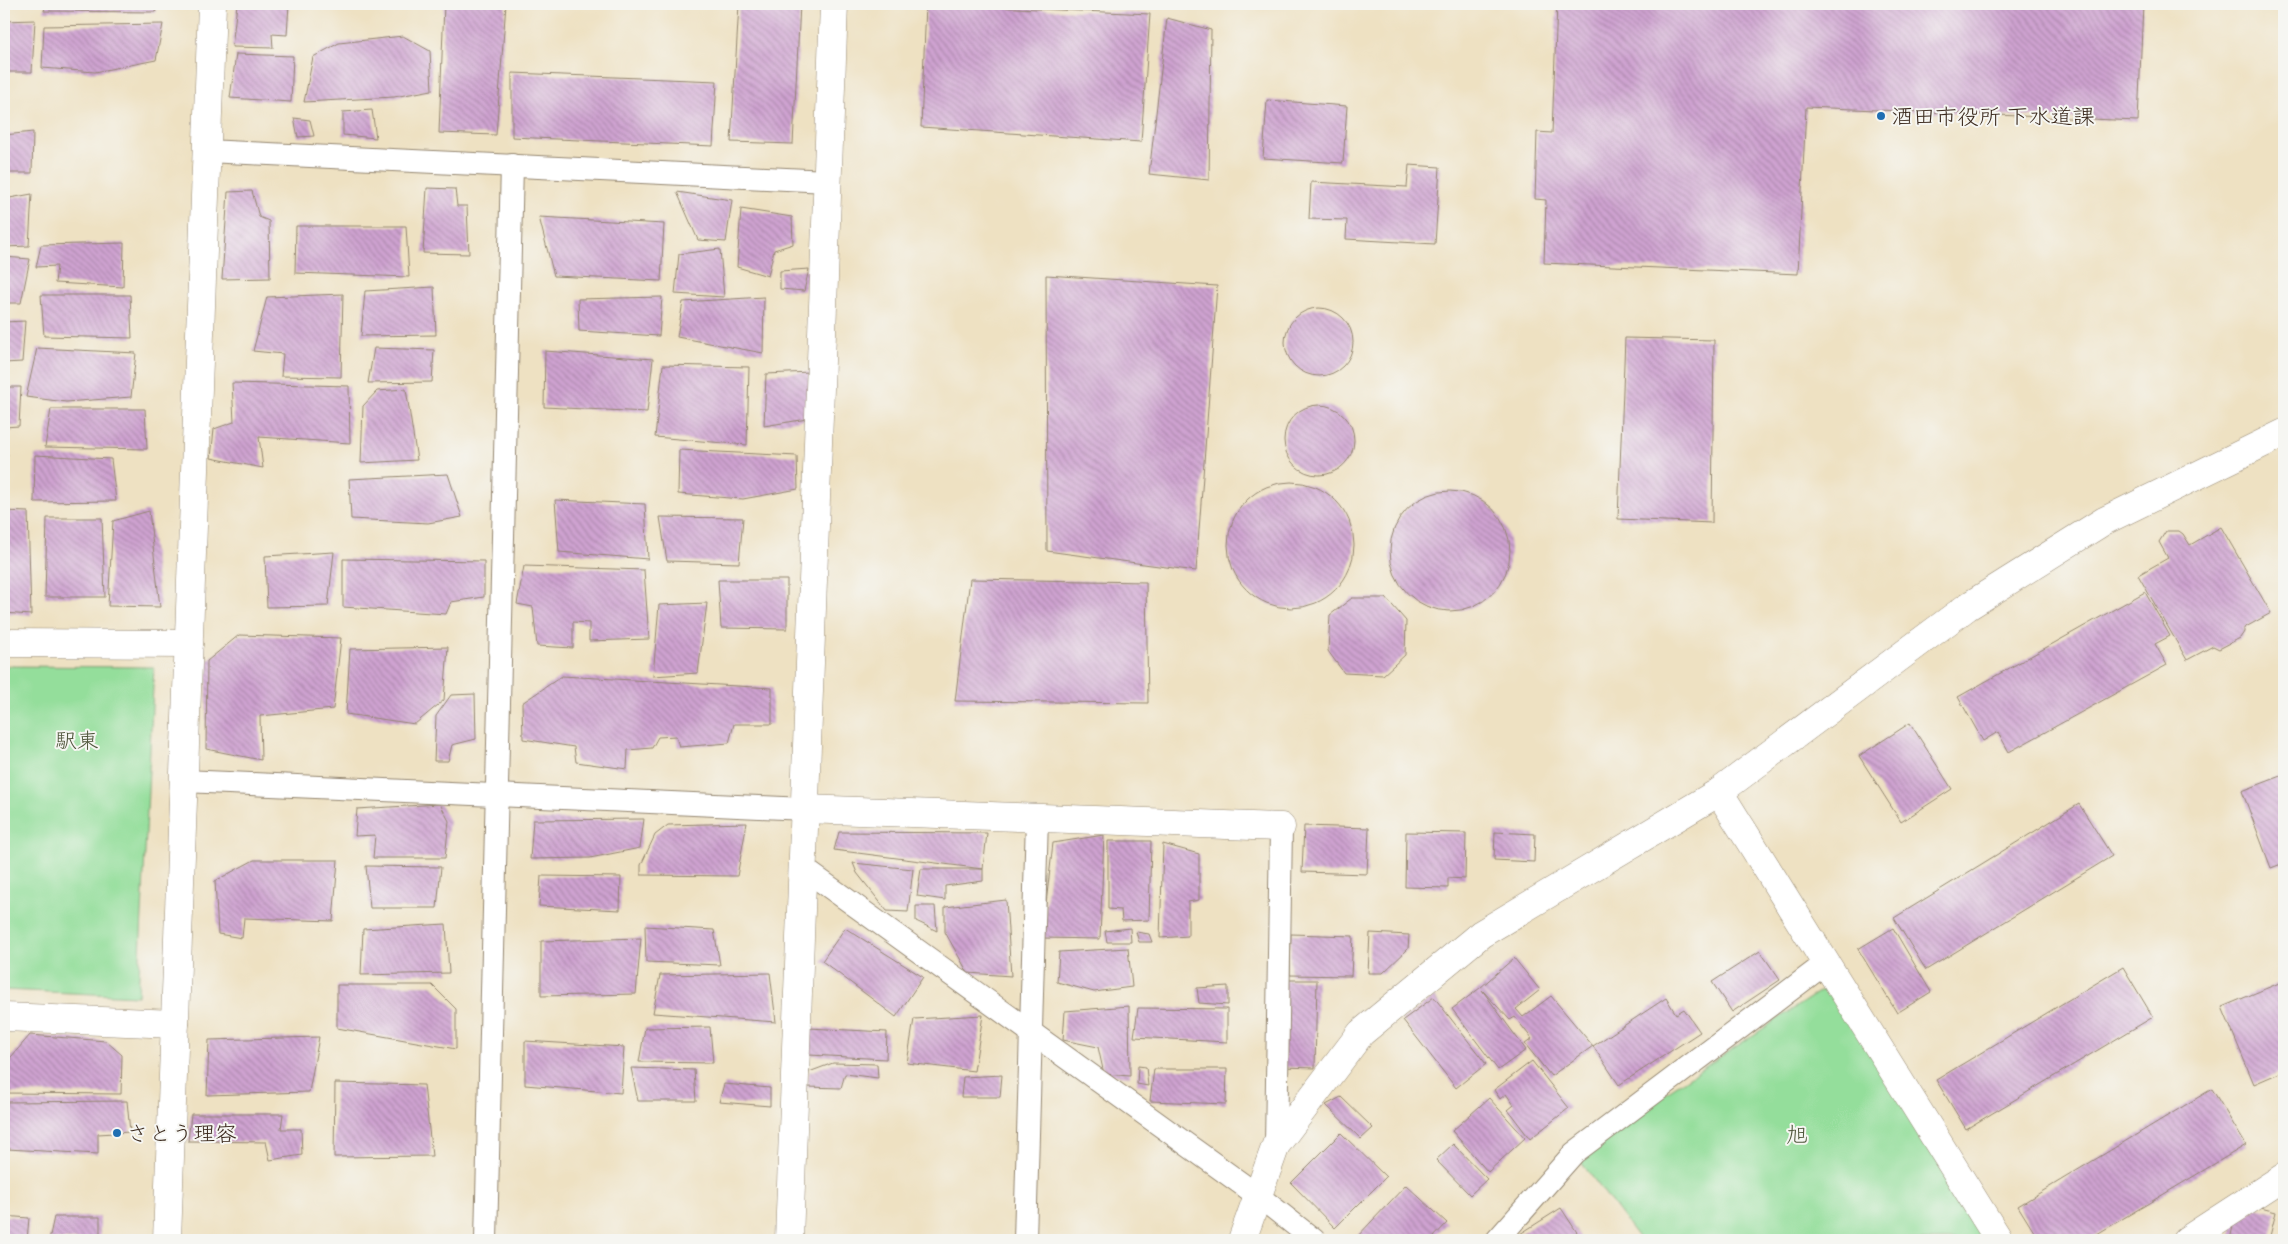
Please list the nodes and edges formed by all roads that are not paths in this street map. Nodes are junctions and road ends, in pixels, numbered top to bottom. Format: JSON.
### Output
{"nodes":[{"id":1,"x":212,"y":4,"type":"edge"},
{"id":2,"x":834,"y":4,"type":"edge"},
{"id":3,"x":207,"y":151,"type":"junction"},
{"id":4,"x":512,"y":166,"type":"junction"},
{"id":5,"x":827,"y":181,"type":"junction"},
{"id":6,"x":2284,"y":433,"type":"edge"},
{"id":7,"x":4,"y":644,"type":"edge"},
{"id":8,"x":189,"y":644,"type":"junction"},
{"id":9,"x":184,"y":781,"type":"junction"},
{"id":10,"x":1719,"y":792,"type":"junction"},
{"id":11,"x":497,"y":795,"type":"junction"},
{"id":12,"x":805,"y":809,"type":"junction"},
{"id":13,"x":1037,"y":818,"type":"junction"},
{"id":14,"x":1281,"y":827,"type":"joint"},
{"id":15,"x":803,"y":868,"type":"junction"},
{"id":16,"x":1826,"y":963,"type":"junction"},
{"id":17,"x":4,"y":1017,"type":"edge"},
{"id":18,"x":175,"y":1024,"type":"junction"},
{"id":19,"x":1031,"y":1033,"type":"junction"},
{"id":20,"x":1276,"y":1145,"type":"junction"},
{"id":21,"x":2284,"y":1176,"type":"edge"},
{"id":22,"x":1257,"y":1194,"type":"junction"},
{"id":23,"x":167,"y":1240,"type":"edge"},
{"id":24,"x":486,"y":1240,"type":"edge"},
{"id":25,"x":789,"y":1240,"type":"edge"},
{"id":26,"x":1025,"y":1240,"type":"edge"},
{"id":27,"x":1242,"y":1240,"type":"edge"},
{"id":28,"x":1314,"y":1240,"type":"edge"},
{"id":29,"x":1497,"y":1240,"type":"edge"},
{"id":30,"x":1999,"y":1240,"type":"edge"},
{"id":31,"x":2187,"y":1240,"type":"edge"}],
"edges":[{"from":1,"to":3,"type":"street"},
{"from":2,"to":5,"type":"street"},
{"from":3,"to":4,"type":"lane"},
{"from":3,"to":8,"type":"street"},
{"from":4,"to":5,"type":"lane"},
{"from":4,"to":11,"type":"lane"},
{"from":5,"to":12,"type":"street"},
{"from":6,"to":10,"type":"street"},
{"from":7,"to":8,"type":"street"},
{"from":8,"to":9,"type":"street"},
{"from":9,"to":11,"type":"lane"},
{"from":9,"to":18,"type":"street"},
{"from":10,"to":16,"type":"street"},
{"from":10,"to":20,"type":"street"},
{"from":11,"to":12,"type":"lane"},
{"from":11,"to":24,"type":"lane"},
{"from":12,"to":13,"type":"street"},
{"from":12,"to":15,"type":"street"},
{"from":13,"to":14,"type":"street"},
{"from":13,"to":19,"type":"lane"},
{"from":14,"to":20,"type":"lane"},
{"from":15,"to":19,"type":"lane"},
{"from":15,"to":25,"type":"street"},
{"from":16,"to":29,"type":"lane"},
{"from":16,"to":30,"type":"street"},
{"from":17,"to":18,"type":"street"},
{"from":18,"to":23,"type":"street"},
{"from":19,"to":22,"type":"lane"},
{"from":19,"to":26,"type":"lane"},
{"from":20,"to":22,"type":"street"},
{"from":21,"to":31,"type":"street"},
{"from":22,"to":27,"type":"street"},
{"from":22,"to":28,"type":"lane"}]}
